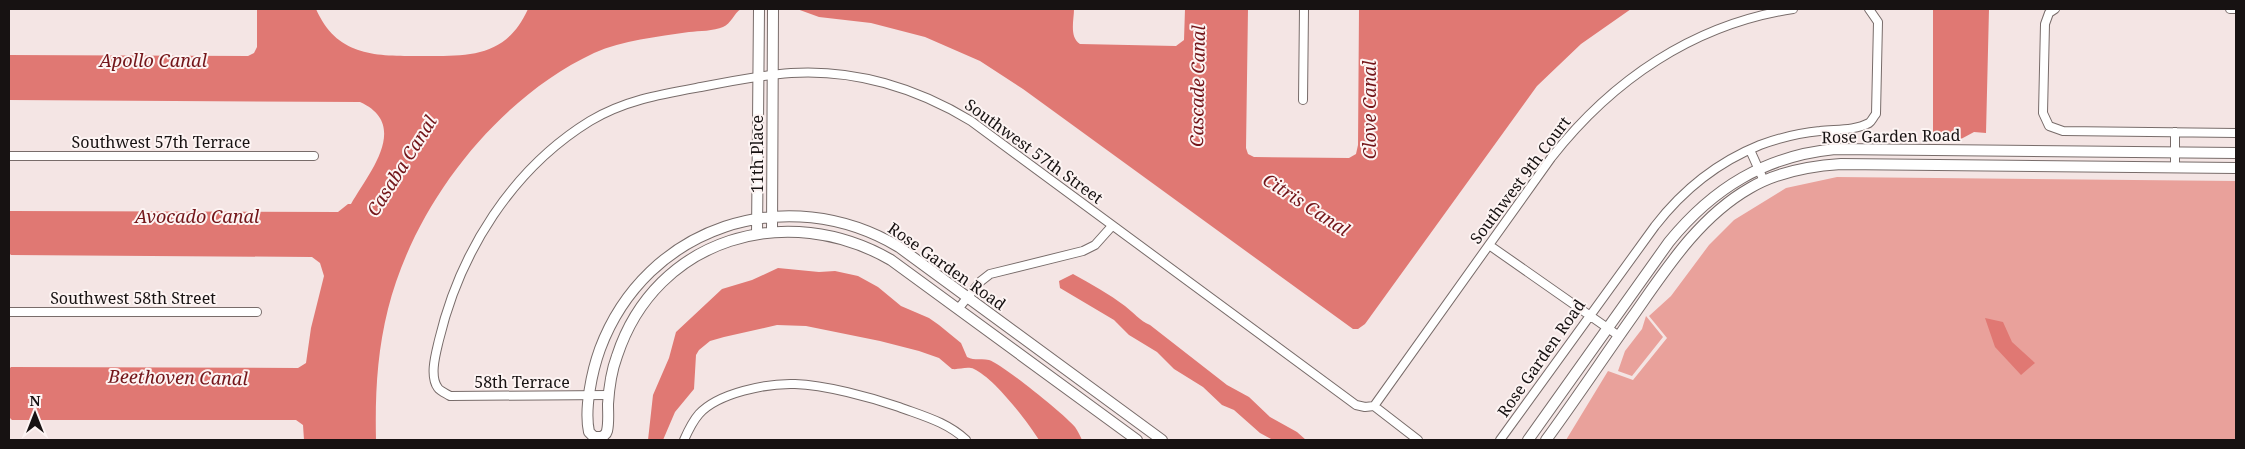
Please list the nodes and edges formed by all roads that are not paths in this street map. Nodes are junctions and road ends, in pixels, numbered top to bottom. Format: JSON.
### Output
{"nodes":[{"id":1,"x":1304,"y":9,"type":"edge"},
{"id":2,"x":1793,"y":9,"type":"edge"},
{"id":3,"x":2230,"y":9,"type":"edge"},
{"id":4,"x":2236,"y":9,"type":"edge"},
{"id":5,"x":759,"y":10,"type":"edge"},
{"id":6,"x":773,"y":10,"type":"edge"},
{"id":7,"x":1871,"y":10,"type":"edge"},
{"id":8,"x":2052,"y":11,"type":"edge"},
{"id":9,"x":772,"y":76,"type":"junction"},
{"id":10,"x":758,"y":78,"type":"junction"},
{"id":11,"x":1303,"y":100,"type":"dead end"},
{"id":12,"x":2175,"y":132,"type":"junction"},
{"id":13,"x":2236,"y":132,"type":"edge"},
{"id":14,"x":1750,"y":150,"type":"junction"},
{"id":15,"x":2175,"y":152,"type":"junction"},
{"id":16,"x":2236,"y":153,"type":"edge"},
{"id":17,"x":9,"y":156,"type":"edge"},
{"id":18,"x":314,"y":156,"type":"dead end"},
{"id":19,"x":2175,"y":167,"type":"junction"},
{"id":20,"x":2236,"y":168,"type":"edge"},
{"id":21,"x":1758,"y":170,"type":"junction"},
{"id":22,"x":1764,"y":181,"type":"junction"},
{"id":23,"x":772,"y":216,"type":"junction"},
{"id":24,"x":757,"y":218,"type":"junction"},
{"id":25,"x":1112,"y":226,"type":"junction"},
{"id":26,"x":772,"y":232,"type":"junction"},
{"id":27,"x":757,"y":234,"type":"junction"},
{"id":28,"x":1489,"y":245,"type":"junction"},
{"id":29,"x":966,"y":297,"type":"junction"},
{"id":30,"x":958,"y":308,"type":"junction"},
{"id":31,"x":9,"y":312,"type":"edge"},
{"id":32,"x":257,"y":312,"type":"dead end"},
{"id":33,"x":1590,"y":316,"type":"junction"},
{"id":34,"x":1608,"y":328,"type":"junction"},
{"id":35,"x":1619,"y":336,"type":"junction"},
{"id":36,"x":438,"y":389,"type":"joint"},
{"id":37,"x":590,"y":395,"type":"junction"},
{"id":38,"x":609,"y":395,"type":"junction"},
{"id":39,"x":1374,"y":406,"type":"junction"},
{"id":40,"x":684,"y":440,"type":"edge"},
{"id":41,"x":966,"y":440,"type":"edge"},
{"id":42,"x":1137,"y":440,"type":"edge"},
{"id":43,"x":1162,"y":440,"type":"edge"},
{"id":44,"x":1418,"y":440,"type":"edge"},
{"id":45,"x":1500,"y":440,"type":"edge"},
{"id":46,"x":1528,"y":440,"type":"edge"},
{"id":47,"x":1546,"y":440,"type":"edge"}],
"edges":[{"from":1,"to":11,"type":"street"},
{"from":2,"to":28,"type":"street","name":"Southwest 9th Court"},
{"from":3,"to":4,"type":"street"},
{"from":5,"to":10,"type":"street","name":"11th Place"},
{"from":6,"to":9,"type":"street","name":"11th Place"},
{"from":7,"to":14,"type":"street","name":"Rose Garden Road"},
{"from":8,"to":12,"type":"street"},
{"from":9,"to":10,"type":"street","name":"Southwest 57th Street"},
{"from":9,"to":23,"type":"street","name":"11th Place"},
{"from":9,"to":25,"type":"street","name":"Southwest 57th Street"},
{"from":10,"to":24,"type":"street","name":"11th Place"},
{"from":10,"to":36,"type":"street","name":"Southwest 57th Street"},
{"from":12,"to":13,"type":"street"},
{"from":12,"to":15,"type":"street"},
{"from":14,"to":21,"type":"street"},
{"from":14,"to":33,"type":"street","name":"Rose Garden Road"},
{"from":15,"to":16,"type":"street","name":"Rose Garden Road"},
{"from":15,"to":19,"type":"street"},
{"from":15,"to":21,"type":"street","name":"Rose Garden Road"},
{"from":17,"to":18,"type":"street","name":"Southwest 57th Terrace"},
{"from":19,"to":20,"type":"street","name":"Rose Garden Road"},
{"from":19,"to":22,"type":"street","name":"Rose Garden Road"},
{"from":21,"to":22,"type":"street"},
{"from":21,"to":34,"type":"street","name":"Rose Garden Road"},
{"from":22,"to":35,"type":"street","name":"Rose Garden Road"},
{"from":23,"to":24,"type":"street","name":"Rose Garden Road"},
{"from":23,"to":26,"type":"street","name":"11th Place"},
{"from":23,"to":29,"type":"street","name":"Rose Garden Road"},
{"from":24,"to":27,"type":"street","name":"11th Place"},
{"from":24,"to":37,"type":"street","name":"Rose Garden Road"},
{"from":25,"to":29,"type":"street"},
{"from":25,"to":39,"type":"street","name":"Southwest 57th Street"},
{"from":26,"to":27,"type":"street","name":"Rose Garden Road"},
{"from":26,"to":30,"type":"street","name":"Rose Garden Road"},
{"from":27,"to":38,"type":"street","name":"Rose Garden Road"},
{"from":28,"to":33,"type":"street"},
{"from":28,"to":39,"type":"street","name":"Southwest 9th Court"},
{"from":29,"to":30,"type":"street"},
{"from":29,"to":43,"type":"street","name":"Rose Garden Road"},
{"from":30,"to":42,"type":"street","name":"Rose Garden Road"},
{"from":31,"to":32,"type":"street","name":"Southwest 58th Street"},
{"from":33,"to":34,"type":"street"},
{"from":33,"to":45,"type":"street","name":"Rose Garden Road"},
{"from":34,"to":35,"type":"street"},
{"from":34,"to":46,"type":"street","name":"Rose Garden Road"},
{"from":35,"to":47,"type":"street","name":"Rose Garden Road"},
{"from":36,"to":37,"type":"street","name":"58th Terrace"},
{"from":37,"to":38,"type":"street","name":"58th Terrace"},
{"from":37,"to":38,"type":"street","name":"Rose Garden Road"},
{"from":39,"to":44,"type":"street"},
{"from":40,"to":41,"type":"street"}]}
